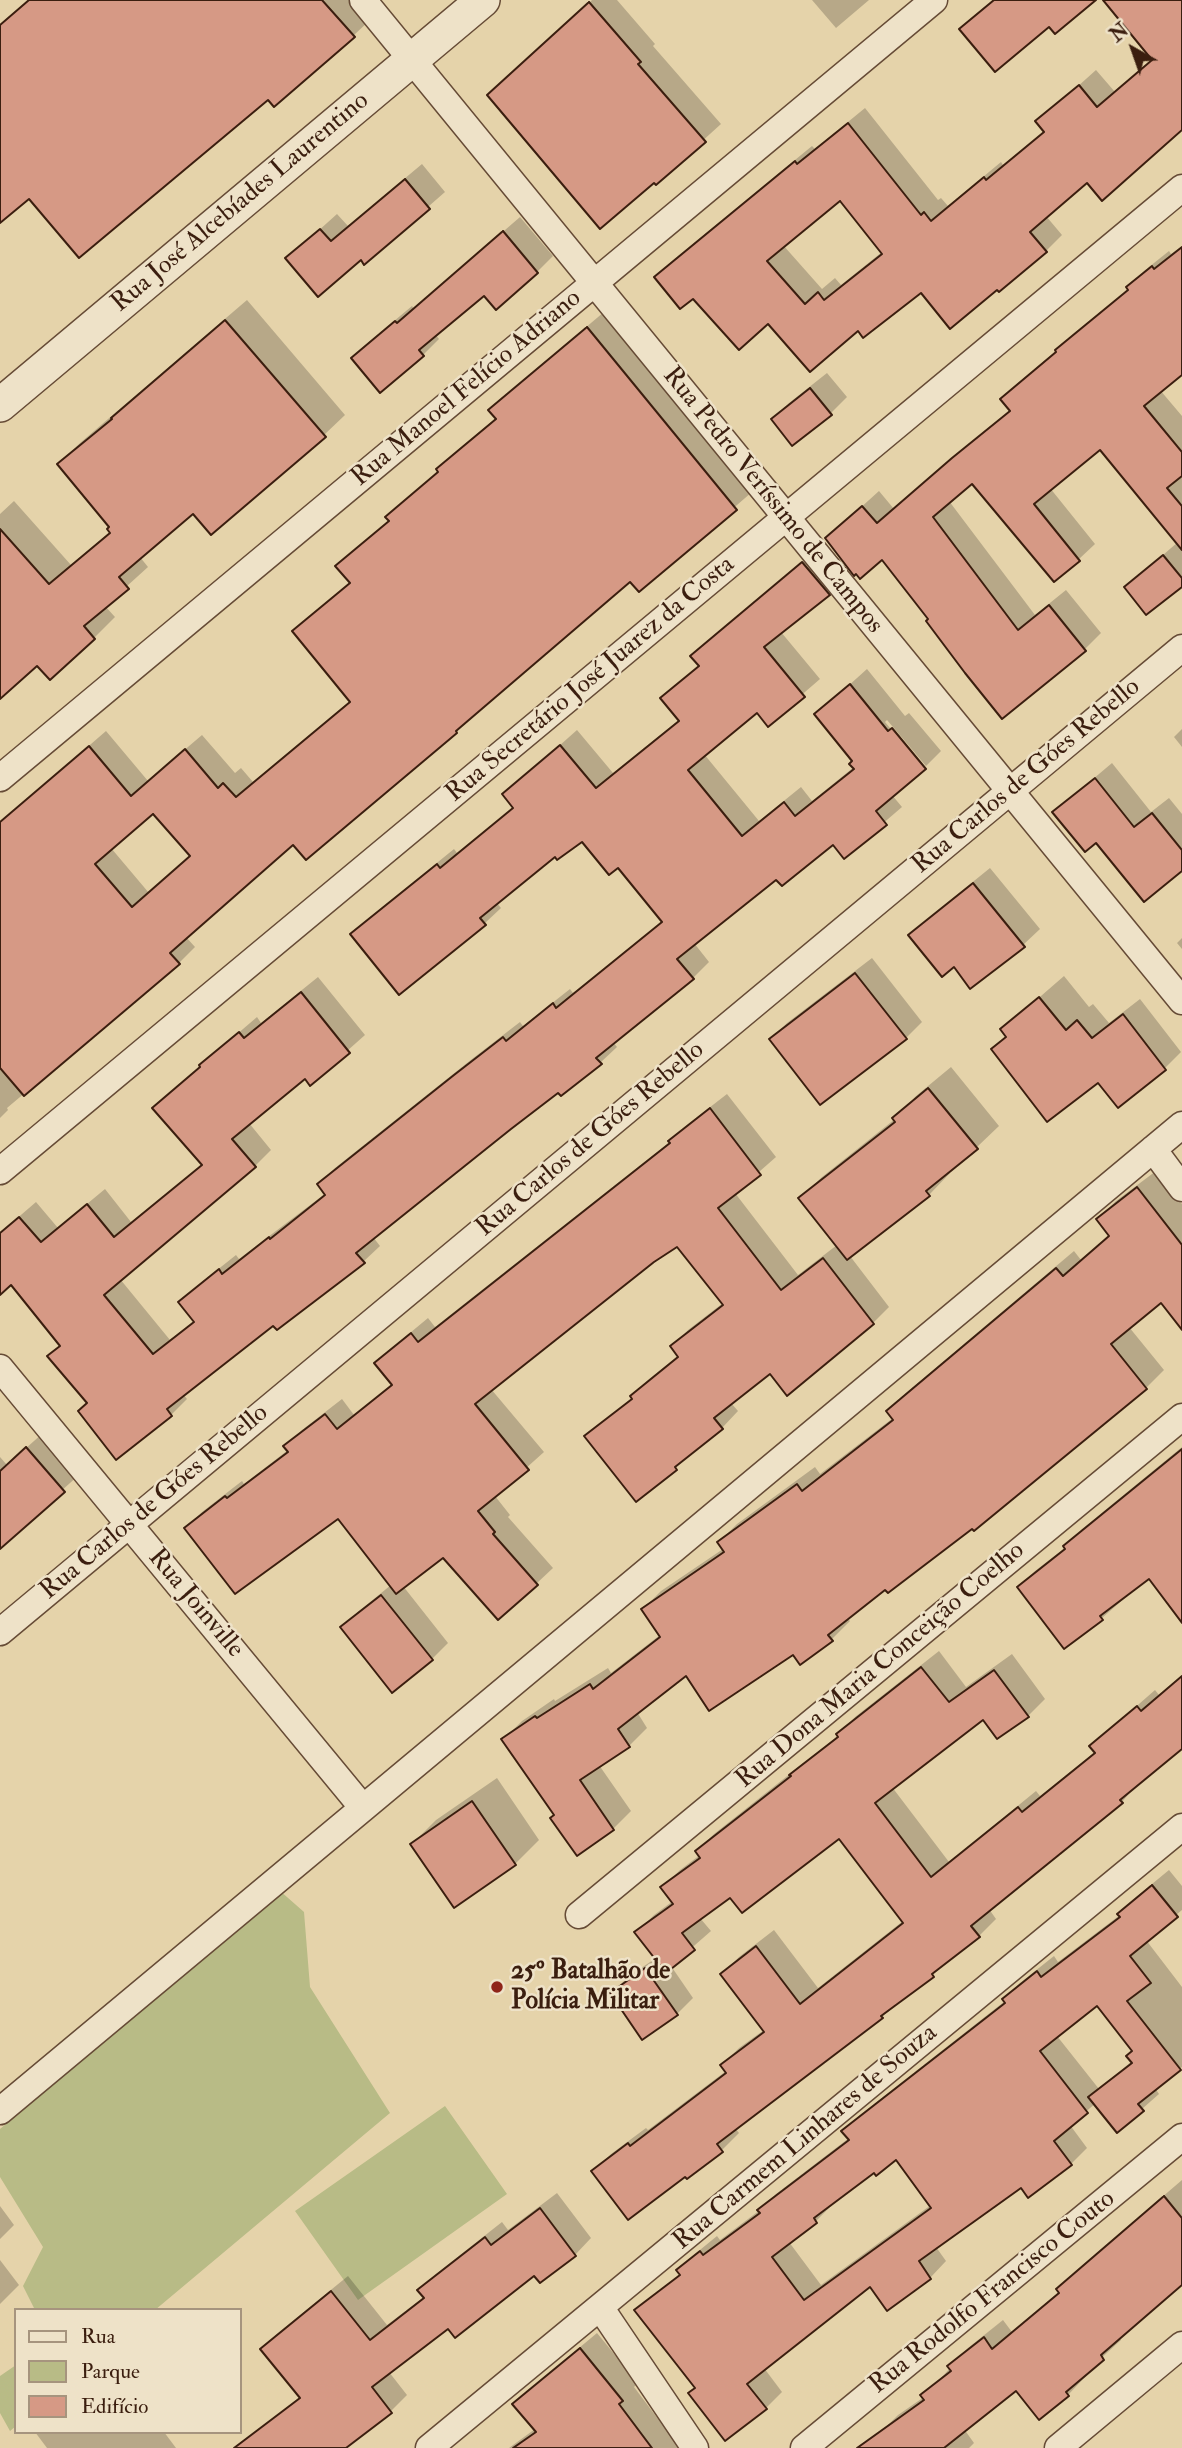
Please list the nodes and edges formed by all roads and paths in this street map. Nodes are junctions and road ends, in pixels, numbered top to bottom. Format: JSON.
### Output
{"nodes":[{"id":1,"x":363,"y":0,"type":"edge"},
{"id":2,"x":483,"y":0,"type":"edge"},
{"id":3,"x":933,"y":0,"type":"edge"},
{"id":4,"x":412,"y":60,"type":"junction"},
{"id":5,"x":1182,"y":188,"type":"edge"},
{"id":6,"x":594,"y":283,"type":"junction"},
{"id":7,"x":0,"y":405,"type":"edge"},
{"id":8,"x":786,"y":518,"type":"junction"},
{"id":9,"x":1182,"y":648,"type":"edge"},
{"id":10,"x":0,"y":778,"type":"edge"},
{"id":11,"x":1010,"y":791,"type":"junction"},
{"id":12,"x":1182,"y":1001,"type":"edge"},
{"id":13,"x":1182,"y":1125,"type":"edge"},
{"id":14,"x":1153,"y":1149,"type":"junction"},
{"id":15,"x":0,"y":1171,"type":"edge"},
{"id":16,"x":1182,"y":1188,"type":"edge"},
{"id":17,"x":0,"y":1368,"type":"edge"},
{"id":18,"x":1182,"y":1417,"type":"edge"},
{"id":19,"x":129,"y":1525,"type":"junction"},
{"id":20,"x":0,"y":1632,"type":"edge"},
{"id":21,"x":363,"y":1808,"type":"junction"},
{"id":22,"x":1182,"y":1827,"type":"edge"},
{"id":23,"x":579,"y":1915,"type":"dead end"},
{"id":24,"x":0,"y":2111,"type":"edge"},
{"id":25,"x":1182,"y":2137,"type":"edge"},
{"id":26,"x":600,"y":2307,"type":"junction"},
{"id":27,"x":1182,"y":2345,"type":"edge"},
{"id":28,"x":429,"y":2448,"type":"edge"},
{"id":29,"x":695,"y":2448,"type":"edge"},
{"id":30,"x":804,"y":2448,"type":"edge"},
{"id":31,"x":1058,"y":2448,"type":"edge"}],
"edges":[{"from":1,"to":4,"type":"street","name":"Rua Pedro Veríssimo de Campos"},
{"from":2,"to":4,"type":"street","name":"Rua José Alcebíades Laurentino"},
{"from":3,"to":6,"type":"street","name":"Rua Manoel Felício Adriano"},
{"from":4,"to":6,"type":"street","name":"Rua Pedro Veríssimo de Campos"},
{"from":4,"to":7,"type":"street","name":"Rua José Alcebíades Laurentino"},
{"from":5,"to":8,"type":"street","name":"Rua Secretário José Juarez da Costa"},
{"from":6,"to":8,"type":"street","name":"Rua Pedro Veríssimo de Campos"},
{"from":6,"to":10,"type":"street","name":"Rua Manoel Felício Adriano"},
{"from":8,"to":11,"type":"street","name":"Rua Pedro Veríssimo de Campos"},
{"from":8,"to":15,"type":"street","name":"Rua Secretário José Juarez da Costa"},
{"from":9,"to":11,"type":"street","name":"Rua Carlos de Góes Rebello"},
{"from":11,"to":12,"type":"street","name":"Rua Pedro Veríssimo de Campos"},
{"from":11,"to":19,"type":"street","name":"Rua Carlos de Góes Rebello"},
{"from":13,"to":14,"type":"street"},
{"from":14,"to":16,"type":"street"},
{"from":14,"to":21,"type":"street"},
{"from":17,"to":19,"type":"street","name":"Rua Joinville"},
{"from":18,"to":23,"type":"street","name":"Rua Dona Maria Conceição Coelho"},
{"from":19,"to":20,"type":"street","name":"Rua Carlos de Góes Rebello"},
{"from":19,"to":21,"type":"street","name":"Rua Joinville"},
{"from":21,"to":24,"type":"street"},
{"from":22,"to":26,"type":"street","name":"Rua Carmem Linhares de Souza"},
{"from":25,"to":30,"type":"street","name":"Rua Rodolfo Francisco Couto"},
{"from":26,"to":28,"type":"street","name":"Rua Carmem Linhares de Souza"},
{"from":26,"to":29,"type":"street"},
{"from":27,"to":31,"type":"street"}]}
